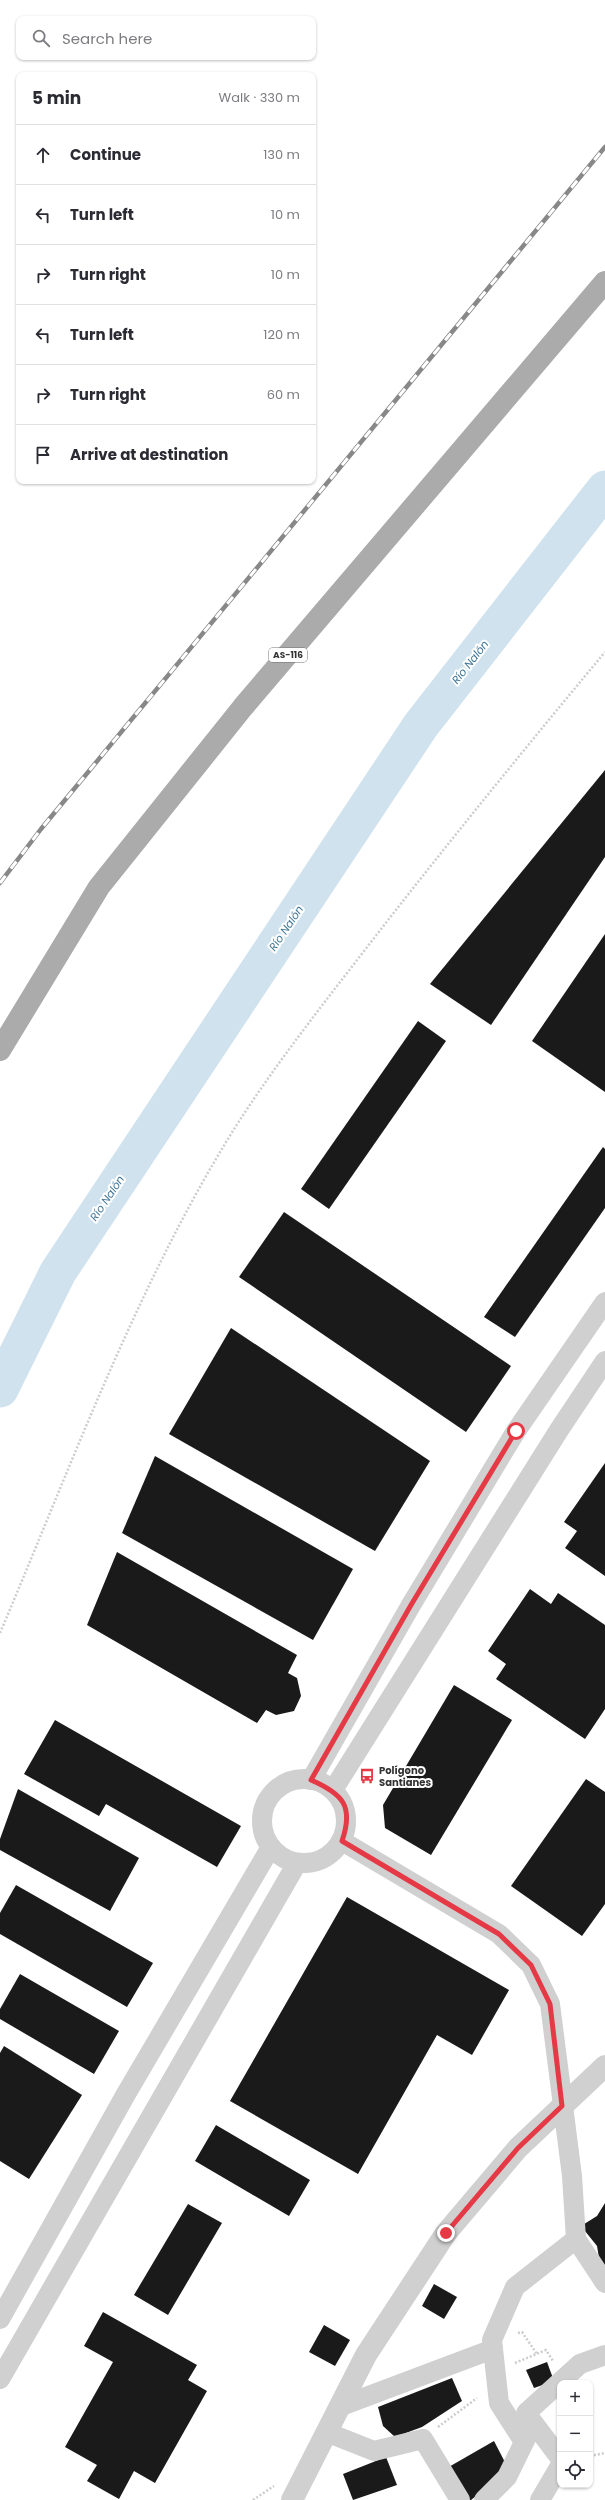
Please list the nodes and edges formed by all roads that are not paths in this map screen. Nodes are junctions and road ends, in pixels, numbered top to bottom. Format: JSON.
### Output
{"nodes":[{"id":1,"x":605,"y":282,"type":"edge"},
{"id":2,"x":0,"y":1050,"type":"edge"},
{"id":3,"x":605,"y":1302,"type":"edge"},
{"id":4,"x":605,"y":1361,"type":"edge"},
{"id":5,"x":311,"y":1780,"type":"junction"},
{"id":6,"x":333,"y":1790,"type":"junction"},
{"id":7,"x":342,"y":1841,"type":"junction"},
{"id":8,"x":271,"y":1847,"type":"junction"},
{"id":9,"x":297,"y":1863,"type":"junction"},
{"id":10,"x":605,"y":2066,"type":"edge"},
{"id":11,"x":562,"y":2106,"type":"junction"},
{"id":12,"x":576,"y":2239,"type":"junction"},
{"id":13,"x":605,"y":2283,"type":"edge"},
{"id":14,"x":0,"y":2319,"type":"edge"},
{"id":15,"x":493,"y":2345,"type":"junction"},
{"id":16,"x":605,"y":2355,"type":"edge"},
{"id":17,"x":0,"y":2379,"type":"edge"},
{"id":18,"x":339,"y":2407,"type":"junction"},
{"id":19,"x":534,"y":2422,"type":"junction"},
{"id":20,"x":326,"y":2432,"type":"junction"},
{"id":21,"x":524,"y":2442,"type":"junction"},
{"id":22,"x":557,"y":2454,"type":"edge"},
{"id":23,"x":557,"y":2471,"type":"edge"},
{"id":24,"x":292,"y":2500,"type":"edge"},
{"id":25,"x":460,"y":2500,"type":"edge"},
{"id":26,"x":484,"y":2500,"type":"edge"},
{"id":27,"x":540,"y":2500,"type":"edge"}],
"edges":[{"from":1,"to":2,"type":"main road","number":"AS-116"},
{"from":3,"to":5,"type":"street"},
{"from":4,"to":6,"type":"street"},
{"from":5,"to":6,"type":"street"},
{"from":5,"to":8,"type":"street"},
{"from":6,"to":7,"type":"street"},
{"from":7,"to":9,"type":"street"},
{"from":7,"to":11,"type":"street"},
{"from":8,"to":9,"type":"street"},
{"from":8,"to":14,"type":"street"},
{"from":9,"to":17,"type":"street"},
{"from":10,"to":11,"type":"street"},
{"from":11,"to":12,"type":"street"},
{"from":11,"to":18,"type":"street"},
{"from":12,"to":13,"type":"street"},
{"from":12,"to":15,"type":"street"},
{"from":15,"to":18,"type":"street"},
{"from":15,"to":21,"type":"street"},
{"from":16,"to":19,"type":"street"},
{"from":18,"to":20,"type":"street"},
{"from":19,"to":21,"type":"street"},
{"from":19,"to":22,"type":"street"},
{"from":20,"to":24,"type":"street"},
{"from":20,"to":25,"type":"street"},
{"from":21,"to":26,"type":"street"},
{"from":23,"to":27,"type":"street"}]}
